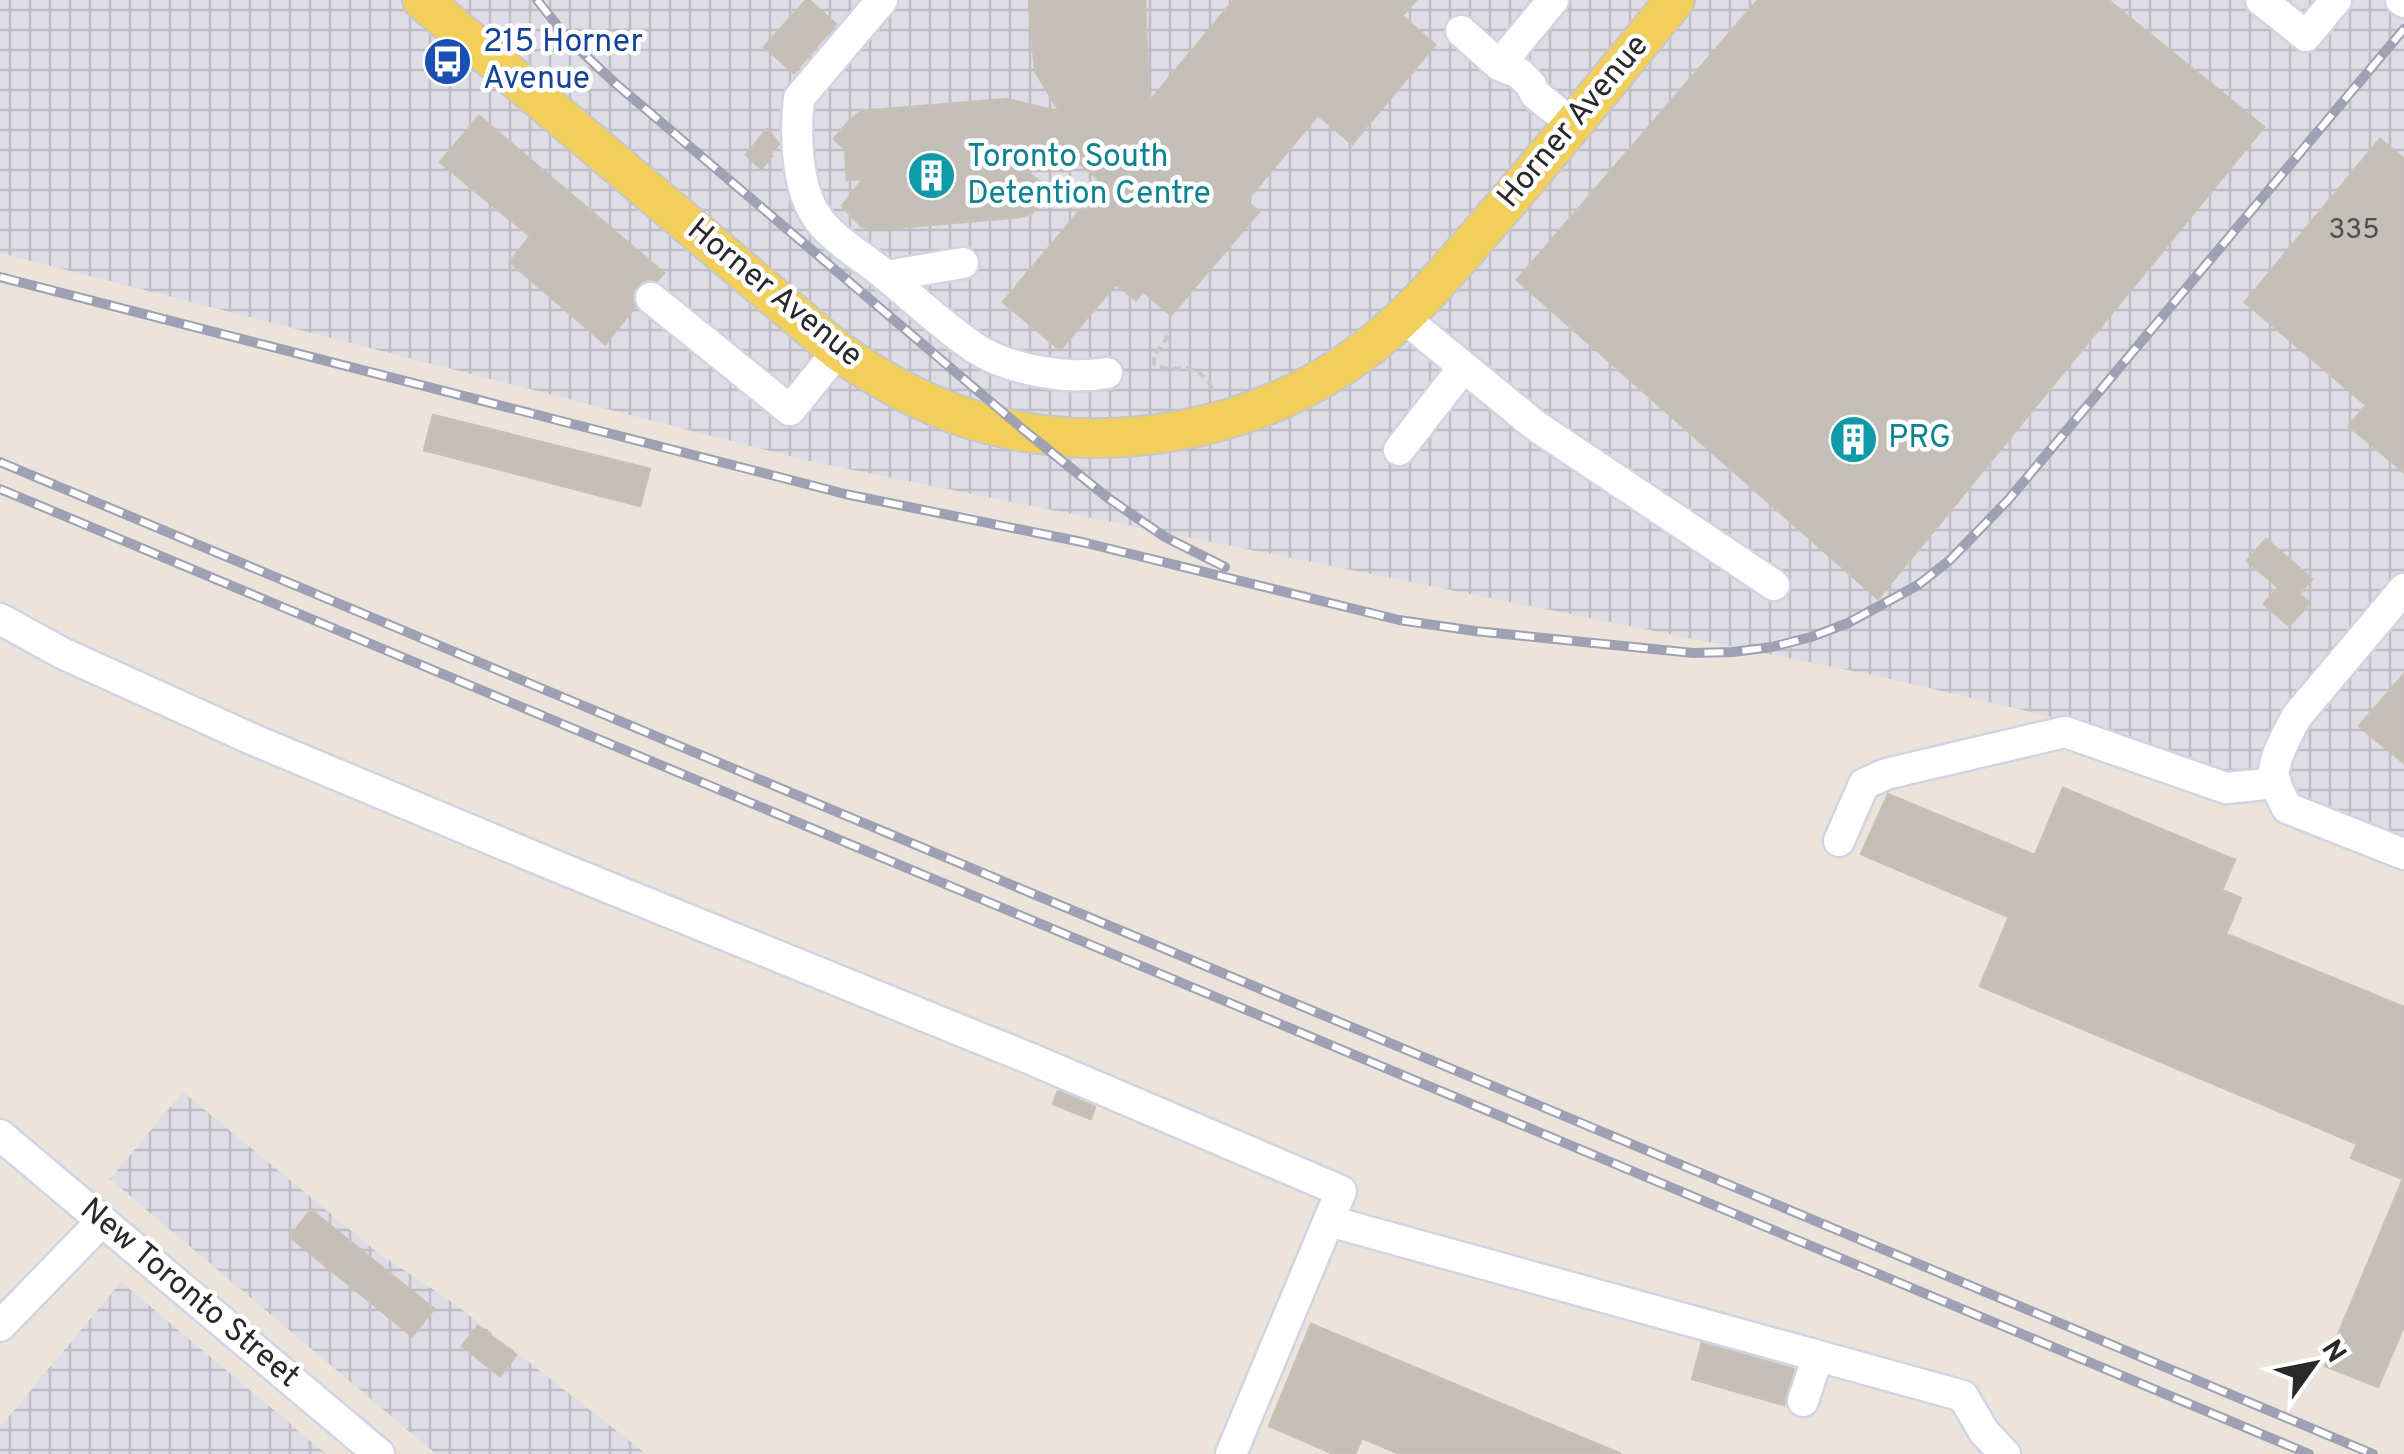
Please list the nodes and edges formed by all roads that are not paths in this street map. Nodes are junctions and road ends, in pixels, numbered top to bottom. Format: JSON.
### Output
{"nodes":[{"id":1,"x":422,"y":0,"type":"edge"},
{"id":2,"x":882,"y":0,"type":"edge"},
{"id":3,"x":1553,"y":0,"type":"edge"},
{"id":4,"x":1675,"y":0,"type":"edge"},
{"id":5,"x":2261,"y":0,"type":"edge"},
{"id":6,"x":2336,"y":0,"type":"edge"},
{"id":7,"x":1461,"y":31,"type":"dead end"},
{"id":8,"x":1501,"y":66,"type":"junction"},
{"id":9,"x":1573,"y":124,"type":"junction"},
{"id":10,"x":964,"y":262,"type":"dead end"},
{"id":11,"x":886,"y":276,"type":"junction"},
{"id":12,"x":651,"y":298,"type":"dead end"},
{"id":13,"x":1404,"y":318,"type":"junction"},
{"id":14,"x":838,"y":351,"type":"junction"},
{"id":15,"x":1463,"y":368,"type":"junction"},
{"id":16,"x":1107,"y":372,"type":"dead end"},
{"id":17,"x":1399,"y":450,"type":"dead end"},
{"id":18,"x":1774,"y":585,"type":"dead end"},
{"id":19,"x":2404,"y":589,"type":"edge"},
{"id":20,"x":0,"y":619,"type":"edge"},
{"id":21,"x":2276,"y":783,"type":"junction"},
{"id":22,"x":1839,"y":841,"type":"dead end"},
{"id":23,"x":2404,"y":854,"type":"edge"},
{"id":24,"x":0,"y":1135,"type":"edge"},
{"id":25,"x":102,"y":1220,"type":"junction"},
{"id":26,"x":1328,"y":1221,"type":"junction"},
{"id":27,"x":0,"y":1326,"type":"edge"},
{"id":28,"x":1818,"y":1356,"type":"junction"},
{"id":29,"x":1804,"y":1401,"type":"dead end"},
{"id":30,"x":378,"y":1454,"type":"edge"},
{"id":31,"x":1231,"y":1454,"type":"edge"},
{"id":32,"x":2005,"y":1454,"type":"edge"}],
"edges":[{"from":1,"to":14,"type":"main road","name":"Horner Avenue"},
{"from":2,"to":11,"type":"street"},
{"from":3,"to":8,"type":"street"},
{"from":4,"to":9,"type":"main road","name":"Horner Avenue"},
{"from":5,"to":6,"type":"street"},
{"from":7,"to":8,"type":"street"},
{"from":8,"to":9,"type":"street"},
{"from":9,"to":13,"type":"main road","name":"Horner Avenue"},
{"from":10,"to":11,"type":"street"},
{"from":11,"to":16,"type":"street"},
{"from":12,"to":14,"type":"street"},
{"from":13,"to":14,"type":"main road","name":"Horner Avenue"},
{"from":13,"to":15,"type":"street"},
{"from":15,"to":17,"type":"street"},
{"from":15,"to":18,"type":"street"},
{"from":19,"to":21,"type":"street"},
{"from":20,"to":26,"type":"street"},
{"from":21,"to":22,"type":"street"},
{"from":21,"to":23,"type":"street"},
{"from":24,"to":25,"type":"street","name":"New Toronto Street"},
{"from":25,"to":27,"type":"street"},
{"from":25,"to":30,"type":"street","name":"New Toronto Street"},
{"from":26,"to":28,"type":"street"},
{"from":26,"to":31,"type":"street"},
{"from":28,"to":29,"type":"street"},
{"from":28,"to":32,"type":"street"}]}
